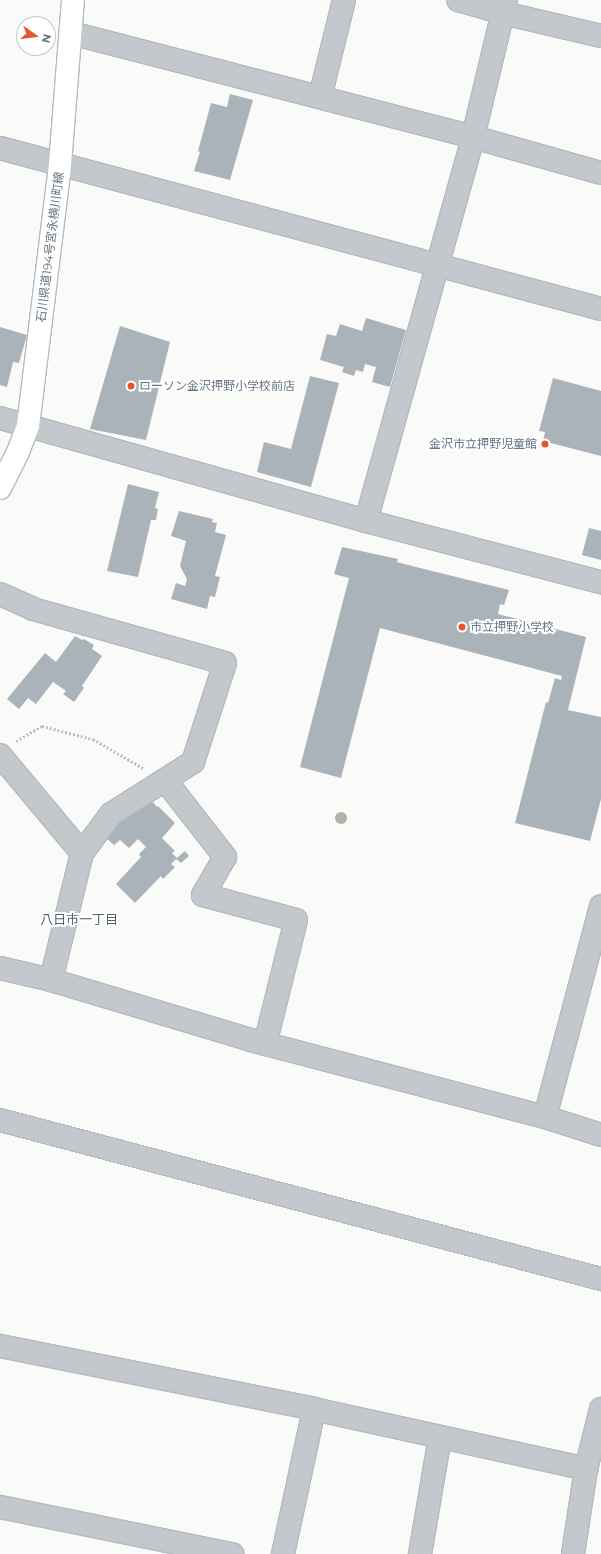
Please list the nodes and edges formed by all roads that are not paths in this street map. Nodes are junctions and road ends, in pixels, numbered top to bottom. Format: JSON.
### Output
{"nodes":[{"id":1,"x":73,"y":0,"type":"edge"},
{"id":2,"x":344,"y":0,"type":"edge"},
{"id":3,"x":458,"y":0,"type":"edge"},
{"id":4,"x":505,"y":7,"type":"edge"},
{"id":5,"x":71,"y":33,"type":"junction"},
{"id":6,"x":601,"y":36,"type":"edge"},
{"id":7,"x":320,"y":97,"type":"junction"},
{"id":8,"x":473,"y":137,"type":"junction"},
{"id":9,"x":0,"y":148,"type":"edge"},
{"id":10,"x":60,"y":165,"type":"junction"},
{"id":11,"x":601,"y":173,"type":"edge"},
{"id":12,"x":437,"y":266,"type":"junction"},
{"id":13,"x":601,"y":309,"type":"edge"},
{"id":14,"x":0,"y":418,"type":"edge"},
{"id":15,"x":28,"y":426,"type":"junction"},
{"id":16,"x":0,"y":488,"type":"edge"},
{"id":17,"x":366,"y":521,"type":"junction"},
{"id":18,"x":601,"y":582,"type":"edge"},
{"id":19,"x":0,"y":594,"type":"edge"},
{"id":20,"x":6,"y":749,"type":"edge"},
{"id":21,"x":165,"y":780,"type":"junction"},
{"id":22,"x":82,"y":853,"type":"junction"},
{"id":23,"x":601,"y":906,"type":"edge"},
{"id":24,"x":0,"y":968,"type":"edge"},
{"id":25,"x":51,"y":980,"type":"junction"},
{"id":26,"x":265,"y":1044,"type":"junction"},
{"id":27,"x":545,"y":1117,"type":"junction"},
{"id":28,"x":0,"y":1120,"type":"edge"},
{"id":29,"x":601,"y":1134,"type":"edge"},
{"id":30,"x":601,"y":1279,"type":"edge"},
{"id":31,"x":0,"y":1346,"type":"edge"},
{"id":32,"x":314,"y":1409,"type":"junction"},
{"id":33,"x":601,"y":1409,"type":"edge"},
{"id":34,"x":440,"y":1437,"type":"junction"},
{"id":35,"x":586,"y":1469,"type":"junction"},
{"id":36,"x":0,"y":1507,"type":"edge"},
{"id":37,"x":232,"y":1554,"type":"edge"},
{"id":38,"x":283,"y":1554,"type":"edge"},
{"id":39,"x":420,"y":1554,"type":"edge"},
{"id":40,"x":573,"y":1554,"type":"edge"}],
"edges":[{"from":1,"to":5,"type":"main road","name":"石川県道194号宮永横川町線"},
{"from":2,"to":7,"type":"street"},
{"from":3,"to":4,"type":"street"},
{"from":4,"to":6,"type":"street"},
{"from":4,"to":8,"type":"street"},
{"from":5,"to":7,"type":"street"},
{"from":5,"to":10,"type":"main road","name":"石川県道194号宮永横川町線"},
{"from":7,"to":8,"type":"street"},
{"from":8,"to":11,"type":"street"},
{"from":8,"to":12,"type":"street"},
{"from":9,"to":10,"type":"street"},
{"from":10,"to":12,"type":"street"},
{"from":10,"to":15,"type":"main road","name":"石川県道194号宮永横川町線"},
{"from":12,"to":13,"type":"street"},
{"from":12,"to":17,"type":"street"},
{"from":14,"to":15,"type":"street"},
{"from":15,"to":16,"type":"main road","name":"石川県道194号宮永横川町線"},
{"from":15,"to":17,"type":"street"},
{"from":17,"to":18,"type":"street"},
{"from":19,"to":21,"type":"street"},
{"from":20,"to":22,"type":"street"},
{"from":21,"to":22,"type":"street"},
{"from":21,"to":26,"type":"street"},
{"from":22,"to":25,"type":"street"},
{"from":23,"to":27,"type":"street"},
{"from":24,"to":25,"type":"street"},
{"from":25,"to":26,"type":"street"},
{"from":26,"to":27,"type":"street"},
{"from":27,"to":29,"type":"street"},
{"from":28,"to":30,"type":"street"},
{"from":31,"to":32,"type":"street"},
{"from":32,"to":34,"type":"street"},
{"from":32,"to":38,"type":"street"},
{"from":33,"to":35,"type":"street"},
{"from":34,"to":35,"type":"street"},
{"from":34,"to":39,"type":"street"},
{"from":35,"to":40,"type":"street"},
{"from":36,"to":37,"type":"street"}]}
